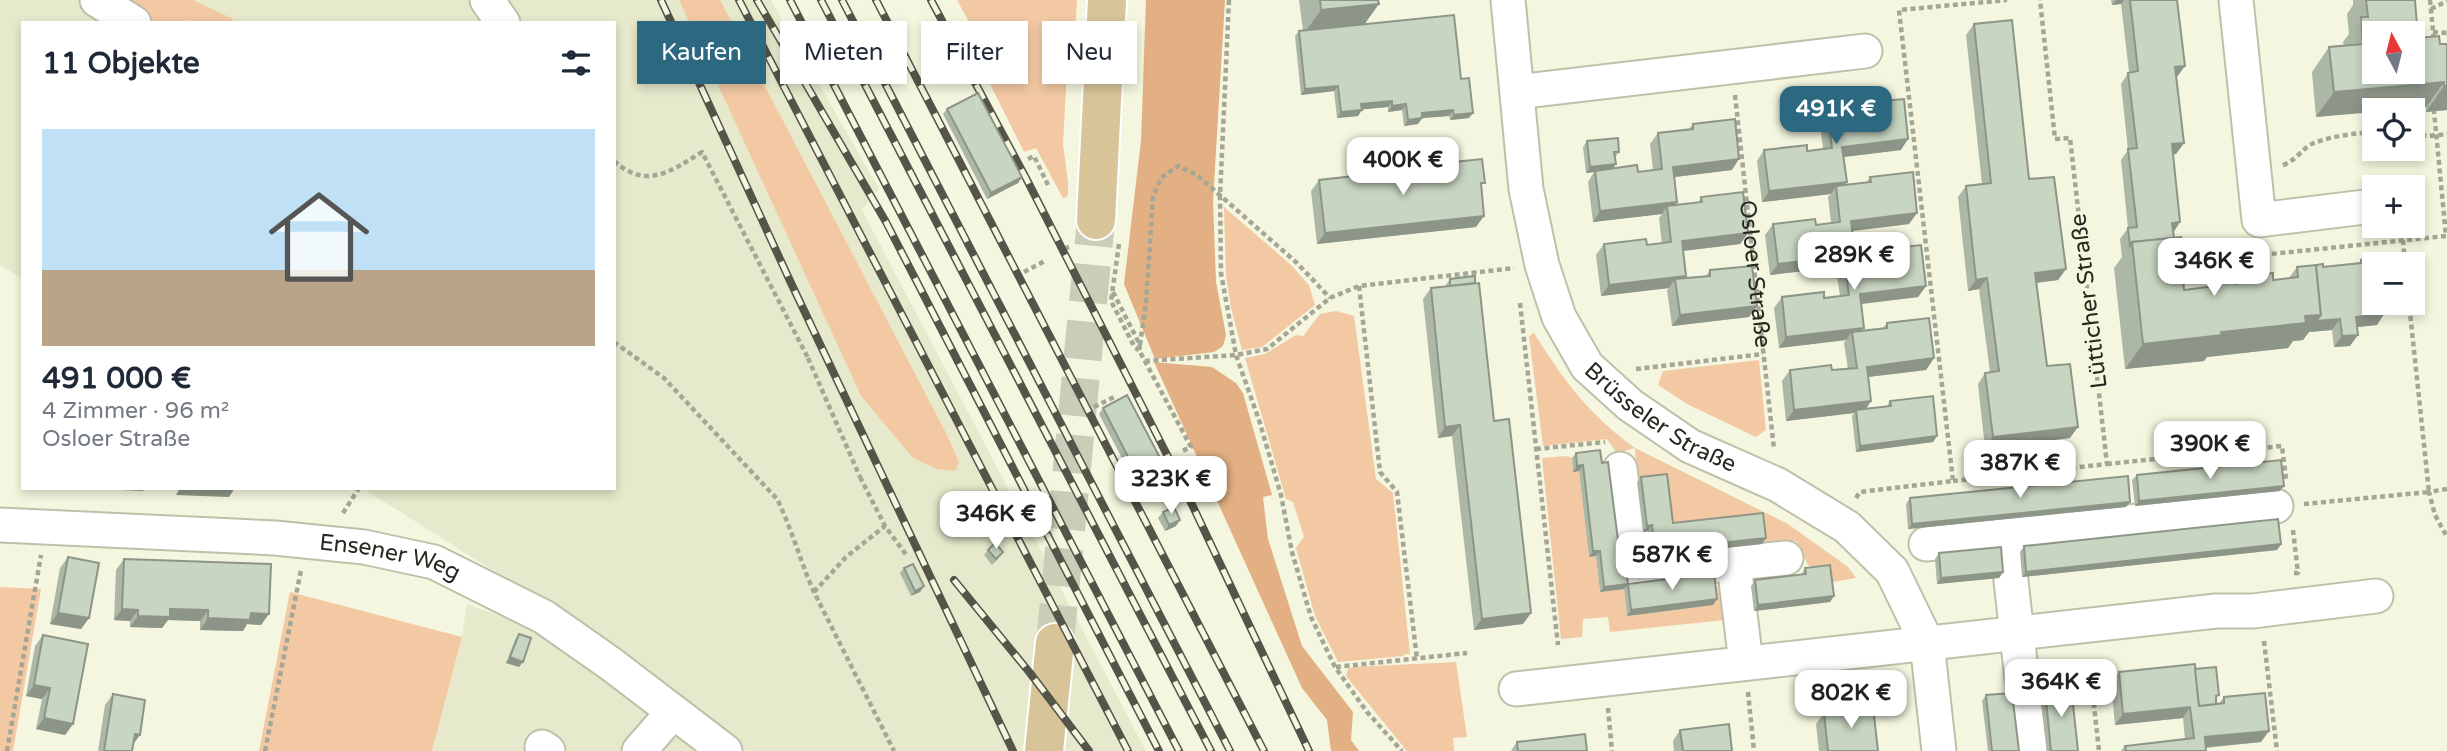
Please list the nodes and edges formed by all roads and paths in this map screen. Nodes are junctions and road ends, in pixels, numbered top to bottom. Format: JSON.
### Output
{"nodes":[{"id":1,"x":97,"y":0,"type":"edge"},
{"id":2,"x":487,"y":0,"type":"edge"},
{"id":3,"x":1107,"y":0,"type":"edge"},
{"id":4,"x":1229,"y":0,"type":"edge"},
{"id":5,"x":1508,"y":0,"type":"edge"},
{"id":6,"x":2007,"y":0,"type":"edge"},
{"id":7,"x":2040,"y":0,"type":"edge"},
{"id":8,"x":2236,"y":0,"type":"edge"},
{"id":9,"x":2430,"y":0,"type":"edge"},
{"id":10,"x":2447,"y":1,"type":"edge"},
{"id":11,"x":2431,"y":9,"type":"junction"},
{"id":12,"x":131,"y":21,"type":"edge"},
{"id":13,"x":502,"y":21,"type":"edge"},
{"id":14,"x":2433,"y":32,"type":"junction"},
{"id":15,"x":2447,"y":33,"type":"edge"},
{"id":16,"x":2434,"y":46,"type":"edge"},
{"id":17,"x":1865,"y":51,"type":"dead end"},
{"id":18,"x":1732,"y":67,"type":"junction"},
{"id":19,"x":1517,"y":92,"type":"junction"},
{"id":20,"x":2434,"y":111,"type":"edge"},
{"id":21,"x":2362,"y":134,"type":"edge"},
{"id":22,"x":2447,"y":134,"type":"edge"},
{"id":23,"x":2425,"y":135,"type":"edge"},
{"id":24,"x":2435,"y":135,"type":"junction"},
{"id":25,"x":1028,"y":159,"type":"dead end"},
{"id":26,"x":616,"y":163,"type":"edge"},
{"id":27,"x":2253,"y":170,"type":"junction"},
{"id":28,"x":1048,"y":185,"type":"dead end"},
{"id":29,"x":1220,"y":196,"type":"junction"},
{"id":30,"x":2362,"y":207,"type":"edge"},
{"id":31,"x":1107,"y":229,"type":"joint"},
{"id":32,"x":2446,"y":236,"type":"edge"},
{"id":33,"x":2403,"y":240,"type":"dead end"},
{"id":34,"x":2404,"y":252,"type":"edge"},
{"id":35,"x":1045,"y":261,"type":"dead end"},
{"id":36,"x":1024,"y":272,"type":"dead end"},
{"id":37,"x":1518,"y":281,"type":"dead end"},
{"id":38,"x":1359,"y":286,"type":"junction"},
{"id":39,"x":1519,"y":294,"type":"dead end"},
{"id":40,"x":1329,"y":298,"type":"junction"},
{"id":41,"x":2410,"y":315,"type":"edge"},
{"id":42,"x":616,"y":343,"type":"edge"},
{"id":43,"x":1139,"y":347,"type":"junction"},
{"id":44,"x":1763,"y":354,"type":"junction"},
{"id":45,"x":1236,"y":355,"type":"junction"},
{"id":46,"x":1145,"y":361,"type":"junction"},
{"id":47,"x":1609,"y":387,"type":"junction"},
{"id":48,"x":1114,"y":397,"type":"dead end"},
{"id":49,"x":1103,"y":402,"type":"junction"},
{"id":50,"x":1094,"y":407,"type":"dead end"},
{"id":51,"x":1112,"y":413,"type":"edge"},
{"id":52,"x":1536,"y":450,"type":"junction"},
{"id":53,"x":1180,"y":452,"type":"dead end"},
{"id":54,"x":1620,"y":469,"type":"joint"},
{"id":55,"x":1763,"y":478,"type":"junction"},
{"id":56,"x":1953,"y":481,"type":"junction"},
{"id":57,"x":2447,"y":489,"type":"edge"},
{"id":58,"x":2429,"y":492,"type":"junction"},
{"id":59,"x":2289,"y":505,"type":"joint"},
{"id":60,"x":1839,"y":522,"type":"junction"},
{"id":61,"x":0,"y":525,"type":"edge"},
{"id":62,"x":46,"y":527,"type":"junction"},
{"id":63,"x":882,"y":528,"type":"junction"},
{"id":64,"x":2006,"y":536,"type":"junction"},
{"id":65,"x":2447,"y":537,"type":"edge"},
{"id":66,"x":306,"y":542,"type":"junction"},
{"id":67,"x":1926,"y":544,"type":"dead end"},
{"id":68,"x":907,"y":556,"type":"dead end"},
{"id":69,"x":1786,"y":558,"type":"dead end"},
{"id":70,"x":1734,"y":564,"type":"junction"},
{"id":71,"x":814,"y":592,"type":"junction"},
{"id":72,"x":2376,"y":596,"type":"dead end"},
{"id":73,"x":2261,"y":610,"type":"junction"},
{"id":74,"x":2017,"y":633,"type":"junction"},
{"id":75,"x":1055,"y":643,"type":"tunnel mouth"},
{"id":76,"x":1927,"y":643,"type":"junction"},
{"id":77,"x":1558,"y":645,"type":"dead end"},
{"id":78,"x":1467,"y":653,"type":"dead end"},
{"id":79,"x":1417,"y":659,"type":"junction"},
{"id":80,"x":1746,"y":663,"type":"junction"},
{"id":81,"x":1335,"y":667,"type":"junction"},
{"id":82,"x":2090,"y":669,"type":"dead end"},
{"id":83,"x":1607,"y":679,"type":"junction"},
{"id":84,"x":1516,"y":689,"type":"dead end"},
{"id":85,"x":673,"y":712,"type":"junction"},
{"id":86,"x":7,"y":751,"type":"edge"},
{"id":87,"x":265,"y":751,"type":"edge"},
{"id":88,"x":639,"y":751,"type":"edge"},
{"id":89,"x":725,"y":751,"type":"edge"},
{"id":90,"x":894,"y":751,"type":"edge"},
{"id":91,"x":1044,"y":751,"type":"edge"},
{"id":92,"x":1402,"y":751,"type":"edge"},
{"id":93,"x":1612,"y":751,"type":"edge"},
{"id":94,"x":1754,"y":751,"type":"edge"},
{"id":95,"x":1939,"y":751,"type":"edge"},
{"id":96,"x":2030,"y":751,"type":"edge"},
{"id":97,"x":2099,"y":751,"type":"edge"},
{"id":98,"x":2277,"y":751,"type":"edge"}],
"edges":[{"from":1,"to":12,"type":"street"},
{"from":2,"to":13,"type":"street"},
{"from":3,"to":31,"type":"main road"},
{"from":4,"to":29,"type":"path"},
{"from":5,"to":19,"type":"street","name":"Brüsseler Straße"},
{"from":6,"to":56,"type":"path"},
{"from":7,"to":56,"type":"path","name":"Lütticher Straße"},
{"from":8,"to":27,"type":"street"},
{"from":9,"to":11,"type":"path"},
{"from":10,"to":11,"type":"path"},
{"from":11,"to":14,"type":"path"},
{"from":14,"to":15,"type":"path"},
{"from":14,"to":16,"type":"path"},
{"from":17,"to":18,"type":"street"},
{"from":18,"to":19,"type":"street"},
{"from":18,"to":44,"type":"path","name":"Osloer Straße"},
{"from":19,"to":47,"type":"street","name":"Brüsseler Straße"},
{"from":20,"to":24,"type":"path"},
{"from":21,"to":27,"type":"path"},
{"from":22,"to":24,"type":"path"},
{"from":23,"to":24,"type":"path"},
{"from":24,"to":32,"type":"path"},
{"from":25,"to":28,"type":"path"},
{"from":26,"to":63,"type":"path","bridge":true},
{"from":27,"to":30,"type":"street"},
{"from":29,"to":40,"type":"path"},
{"from":29,"to":43,"type":"path"},
{"from":29,"to":45,"type":"path"},
{"from":31,"to":43,"type":"path"},
{"from":33,"to":34,"type":"path"},
{"from":35,"to":36,"type":"path"},
{"from":37,"to":38,"type":"path"},
{"from":38,"to":40,"type":"path"},
{"from":38,"to":79,"type":"path"},
{"from":39,"to":52,"type":"path"},
{"from":40,"to":45,"type":"path"},
{"from":41,"to":58,"type":"path"},
{"from":42,"to":71,"type":"path"},
{"from":43,"to":46,"type":"path"},
{"from":44,"to":47,"type":"path"},
{"from":44,"to":55,"type":"path","name":"Osloer Straße"},
{"from":45,"to":46,"type":"path"},
{"from":45,"to":81,"type":"path"},
{"from":46,"to":53,"type":"path"},
{"from":47,"to":55,"type":"street","name":"Brüsseler Straße"},
{"from":48,"to":49,"type":"path"},
{"from":49,"to":50,"type":"path"},
{"from":49,"to":51,"type":"path"},
{"from":52,"to":54,"type":"path"},
{"from":52,"to":77,"type":"path"},
{"from":54,"to":70,"type":"street"},
{"from":55,"to":60,"type":"street","name":"Brüsseler Straße"},
{"from":56,"to":60,"type":"path"},
{"from":57,"to":58,"type":"path"},
{"from":58,"to":59,"type":"path"},
{"from":58,"to":65,"type":"path"},
{"from":59,"to":64,"type":"street"},
{"from":60,"to":76,"type":"street","name":"Brüsseler Straße"},
{"from":61,"to":62,"type":"street","name":"Ensener Weg"},
{"from":62,"to":66,"type":"street","name":"Ensener Weg"},
{"from":62,"to":86,"type":"path"},
{"from":63,"to":68,"type":"path"},
{"from":63,"to":71,"type":"path"},
{"from":64,"to":67,"type":"street"},
{"from":64,"to":74,"type":"street"},
{"from":66,"to":85,"type":"street","name":"Ensener Weg"},
{"from":66,"to":87,"type":"path"},
{"from":69,"to":70,"type":"street"},
{"from":70,"to":80,"type":"street"},
{"from":71,"to":90,"type":"path"},
{"from":72,"to":73,"type":"street"},
{"from":73,"to":74,"type":"street"},
{"from":73,"to":98,"type":"path"},
{"from":74,"to":76,"type":"street"},
{"from":74,"to":96,"type":"street"},
{"from":75,"to":91,"type":"main road"},
{"from":76,"to":80,"type":"street"},
{"from":76,"to":95,"type":"street","name":"Brüsseler Straße"},
{"from":78,"to":79,"type":"path"},
{"from":79,"to":81,"type":"path"},
{"from":80,"to":83,"type":"street"},
{"from":80,"to":94,"type":"path"},
{"from":81,"to":92,"type":"path"},
{"from":82,"to":97,"type":"path"},
{"from":83,"to":84,"type":"street"},
{"from":83,"to":93,"type":"path"},
{"from":85,"to":88,"type":"street"},
{"from":85,"to":89,"type":"street","name":"Ensener Weg"}]}
